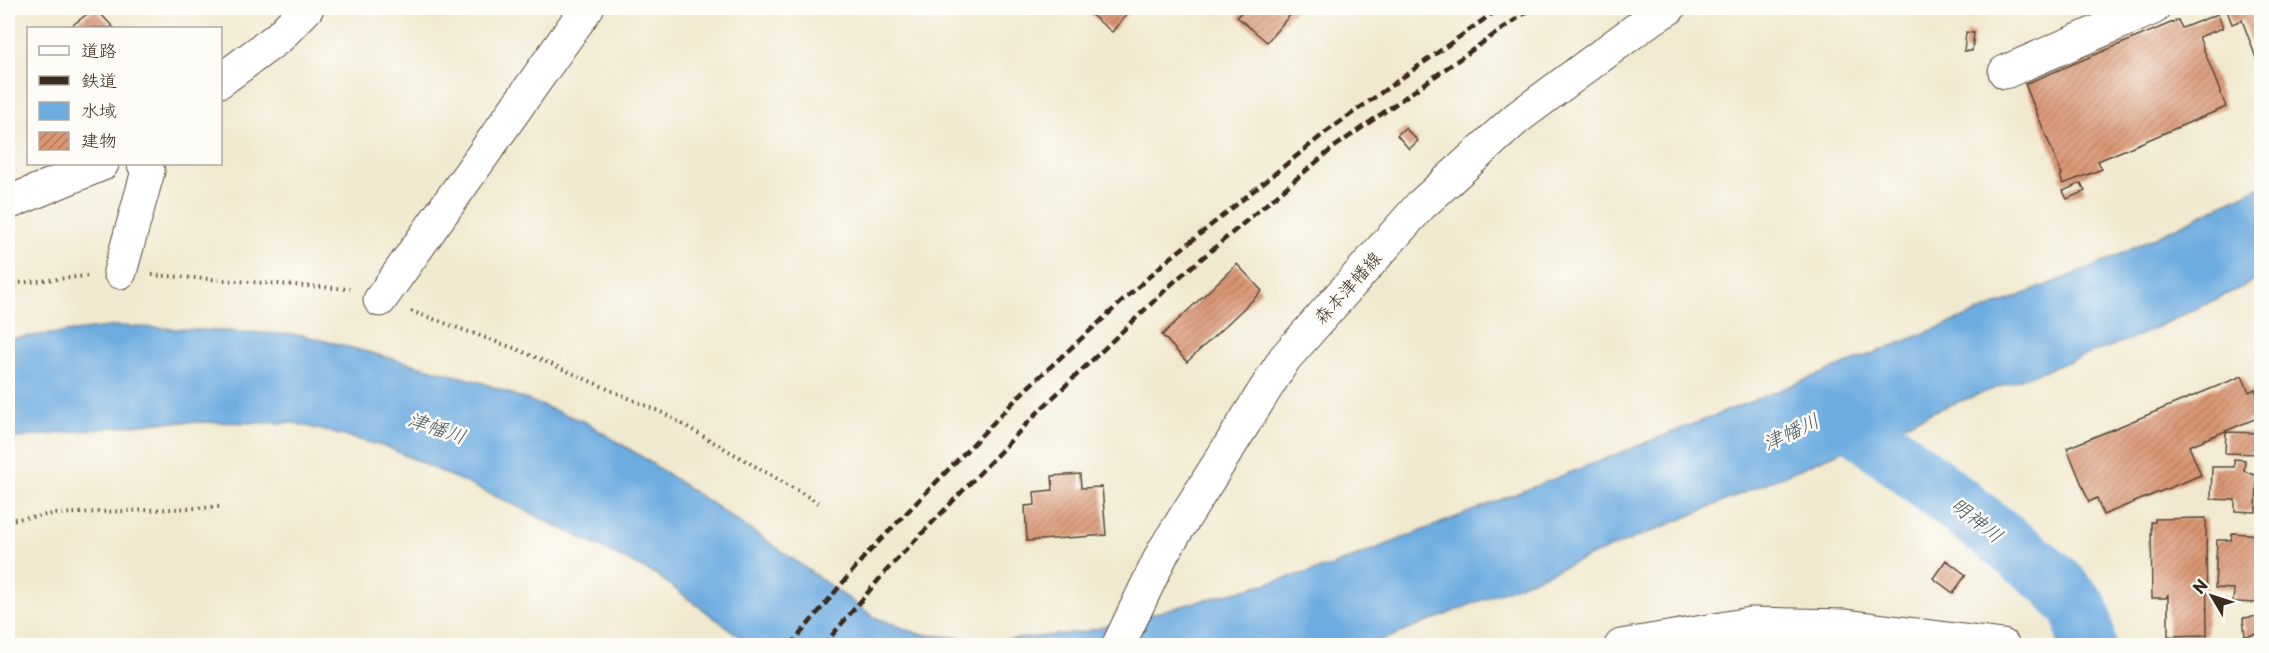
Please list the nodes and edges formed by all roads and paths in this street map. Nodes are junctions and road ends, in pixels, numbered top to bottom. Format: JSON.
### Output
{"nodes":[{"id":1,"x":307,"y":8,"type":"edge"},
{"id":2,"x":586,"y":8,"type":"edge"},
{"id":3,"x":1669,"y":8,"type":"edge"},
{"id":4,"x":2153,"y":8,"type":"edge"},
{"id":5,"x":2005,"y":72,"type":"dead end"},
{"id":6,"x":222,"y":80,"type":"edge"},
{"id":7,"x":100,"y":165,"type":"edge"},
{"id":8,"x":145,"y":165,"type":"edge"},
{"id":9,"x":8,"y":203,"type":"edge"},
{"id":10,"x":120,"y":272,"type":"junction"},
{"id":11,"x":8,"y":284,"type":"edge"},
{"id":12,"x":380,"y":300,"type":"junction"},
{"id":13,"x":819,"y":503,"type":"dead end"},
{"id":14,"x":220,"y":507,"type":"dead end"},
{"id":15,"x":8,"y":520,"type":"edge"},
{"id":16,"x":1118,"y":645,"type":"edge"},
{"id":17,"x":1622,"y":645,"type":"edge"},
{"id":18,"x":2003,"y":645,"type":"edge"}],
"edges":[{"from":1,"to":6,"type":"main road"},
{"from":2,"to":12,"type":"main road"},
{"from":3,"to":16,"type":"main road","name":"森本津幡線"},
{"from":4,"to":5,"type":"main road"},
{"from":7,"to":9,"type":"main road"},
{"from":8,"to":10,"type":"main road"},
{"from":10,"to":11,"type":"path"},
{"from":10,"to":12,"type":"path"},
{"from":12,"to":13,"type":"path"},
{"from":14,"to":15,"type":"path"},
{"from":17,"to":18,"type":"main road"}]}
